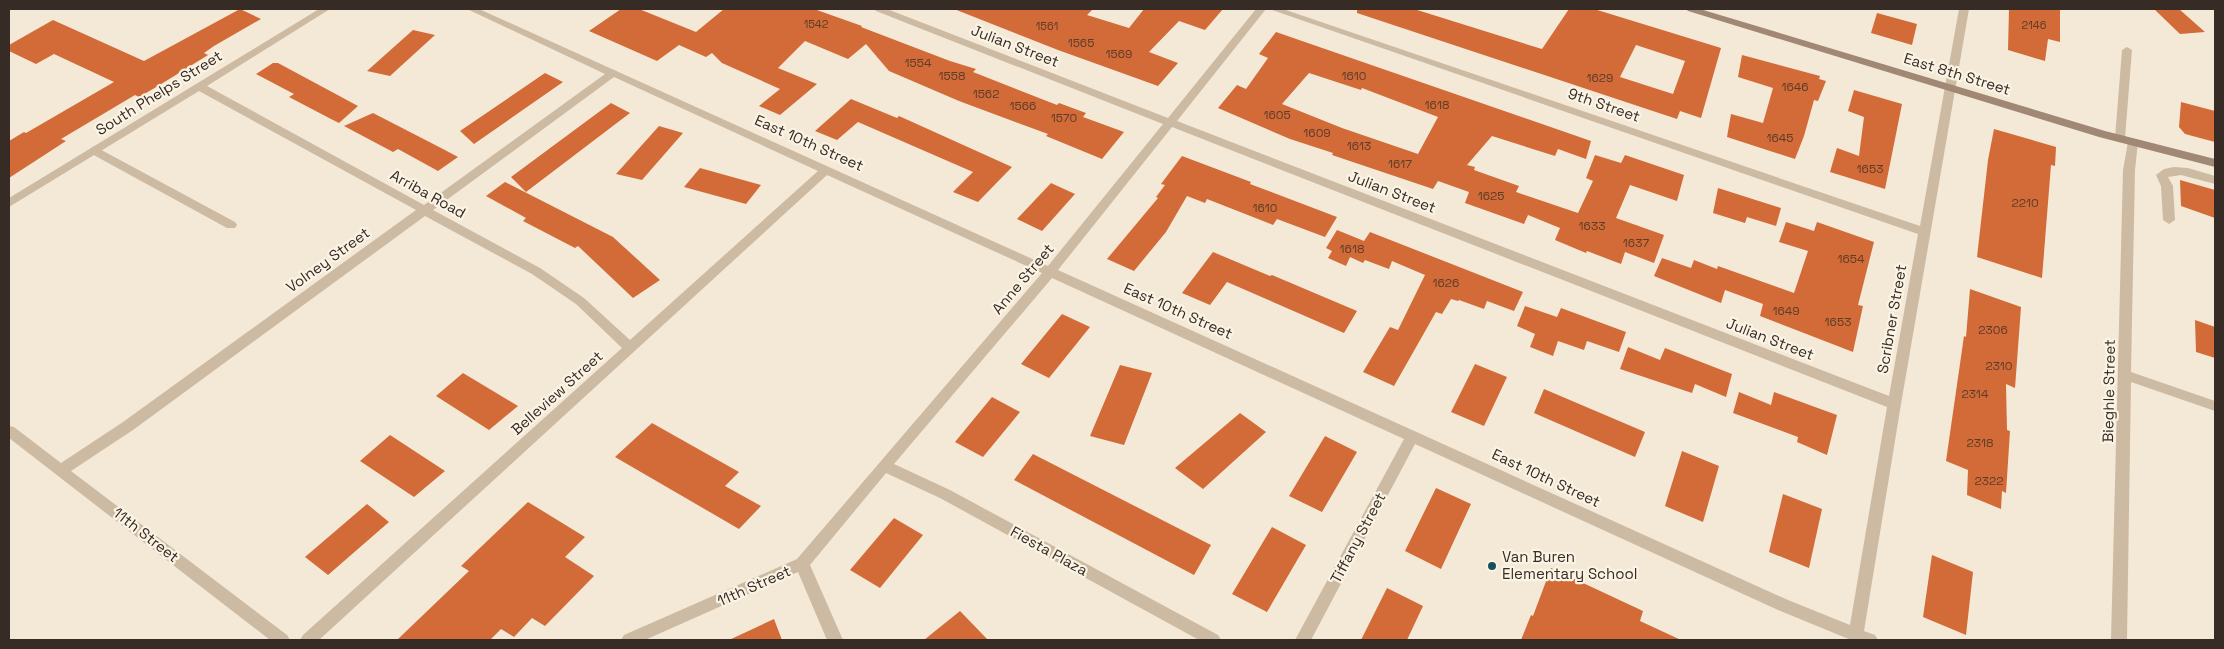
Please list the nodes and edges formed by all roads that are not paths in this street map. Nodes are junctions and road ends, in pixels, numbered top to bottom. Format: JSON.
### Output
{"nodes":[{"id":1,"x":325,"y":9,"type":"edge"},
{"id":2,"x":472,"y":9,"type":"edge"},
{"id":3,"x":879,"y":9,"type":"edge"},
{"id":4,"x":1261,"y":9,"type":"edge"},
{"id":5,"x":1274,"y":9,"type":"edge"},
{"id":6,"x":1691,"y":9,"type":"edge"},
{"id":7,"x":1964,"y":9,"type":"edge"},
{"id":8,"x":2127,"y":50,"type":"dead end"},
{"id":9,"x":613,"y":73,"type":"junction"},
{"id":10,"x":198,"y":86,"type":"junction"},
{"id":11,"x":1951,"y":88,"type":"junction"},
{"id":12,"x":1171,"y":122,"type":"junction"},
{"id":13,"x":2126,"y":140,"type":"junction"},
{"id":14,"x":94,"y":150,"type":"junction"},
{"id":15,"x":2215,"y":163,"type":"edge"},
{"id":16,"x":827,"y":169,"type":"junction"},
{"id":17,"x":2215,"y":180,"type":"edge"},
{"id":18,"x":9,"y":203,"type":"edge"},
{"id":19,"x":425,"y":210,"type":"junction"},
{"id":20,"x":2169,"y":220,"type":"dead end"},
{"id":21,"x":231,"y":225,"type":"dead end"},
{"id":22,"x":1924,"y":232,"type":"junction"},
{"id":23,"x":1051,"y":271,"type":"junction"},
{"id":24,"x":630,"y":348,"type":"junction"},
{"id":25,"x":2126,"y":375,"type":"junction"},
{"id":26,"x":1894,"y":404,"type":"junction"},
{"id":27,"x":2215,"y":406,"type":"edge"},
{"id":28,"x":9,"y":431,"type":"edge"},
{"id":29,"x":1413,"y":435,"type":"junction"},
{"id":30,"x":884,"y":466,"type":"junction"},
{"id":31,"x":61,"y":470,"type":"junction"},
{"id":32,"x":802,"y":564,"type":"junction"},
{"id":33,"x":1856,"y":635,"type":"junction"},
{"id":34,"x":282,"y":640,"type":"edge"},
{"id":35,"x":308,"y":640,"type":"edge"},
{"id":36,"x":629,"y":640,"type":"edge"},
{"id":37,"x":835,"y":640,"type":"edge"},
{"id":38,"x":1213,"y":640,"type":"edge"},
{"id":39,"x":1303,"y":640,"type":"edge"},
{"id":40,"x":1870,"y":640,"type":"edge"},
{"id":41,"x":2119,"y":640,"type":"edge"}],
"edges":[{"from":1,"to":10,"type":"street","name":"South Phelps Street"},
{"from":2,"to":9,"type":"street","name":"East 10th Street"},
{"from":3,"to":12,"type":"street","name":"Julian Street"},
{"from":4,"to":12,"type":"street","name":"Anne Street"},
{"from":5,"to":22,"type":"street","name":"9th Street"},
{"from":6,"to":11,"type":"street","name":"East 8th Street"},
{"from":7,"to":11,"type":"street","name":"Scribner Street"},
{"from":8,"to":13,"type":"street","name":"Bieghle Street"},
{"from":9,"to":16,"type":"street","name":"East 10th Street"},
{"from":9,"to":19,"type":"street","name":"Volney Street"},
{"from":10,"to":14,"type":"street","name":"South Phelps Street"},
{"from":10,"to":19,"type":"street","name":"Arriba Road"},
{"from":11,"to":13,"type":"street","name":"East 8th Street"},
{"from":11,"to":22,"type":"street","name":"Scribner Street"},
{"from":12,"to":23,"type":"street","name":"Anne Street"},
{"from":12,"to":26,"type":"street","name":"Julian Street"},
{"from":13,"to":15,"type":"street","name":"East 8th Street"},
{"from":13,"to":25,"type":"street","name":"Bieghle Street"},
{"from":14,"to":18,"type":"street","name":"South Phelps Street"},
{"from":14,"to":21,"type":"street"},
{"from":16,"to":23,"type":"street","name":"East 10th Street"},
{"from":16,"to":24,"type":"street","name":"Belleview Street"},
{"from":17,"to":20,"type":"street"},
{"from":19,"to":24,"type":"street","name":"Arriba Road"},
{"from":19,"to":31,"type":"street","name":"Volney Street"},
{"from":22,"to":26,"type":"street","name":"Scribner Street"},
{"from":23,"to":29,"type":"street","name":"East 10th Street"},
{"from":23,"to":30,"type":"street","name":"Anne Street"},
{"from":24,"to":35,"type":"street","name":"Belleview Street"},
{"from":25,"to":27,"type":"street"},
{"from":25,"to":41,"type":"street","name":"Bieghle Street"},
{"from":26,"to":33,"type":"street","name":"Scribner Street"},
{"from":28,"to":31,"type":"street","name":"11th Street"},
{"from":29,"to":33,"type":"street","name":"East 10th Street"},
{"from":29,"to":39,"type":"street","name":"Tiffany Street"},
{"from":30,"to":32,"type":"street","name":"Anne Street"},
{"from":30,"to":38,"type":"street","name":"Fiesta Plaza"},
{"from":31,"to":34,"type":"street","name":"11th Street"},
{"from":32,"to":36,"type":"street","name":"11th Street"},
{"from":32,"to":37,"type":"street","name":"11th Street"},
{"from":33,"to":40,"type":"street","name":"East 10th Street"}]}
